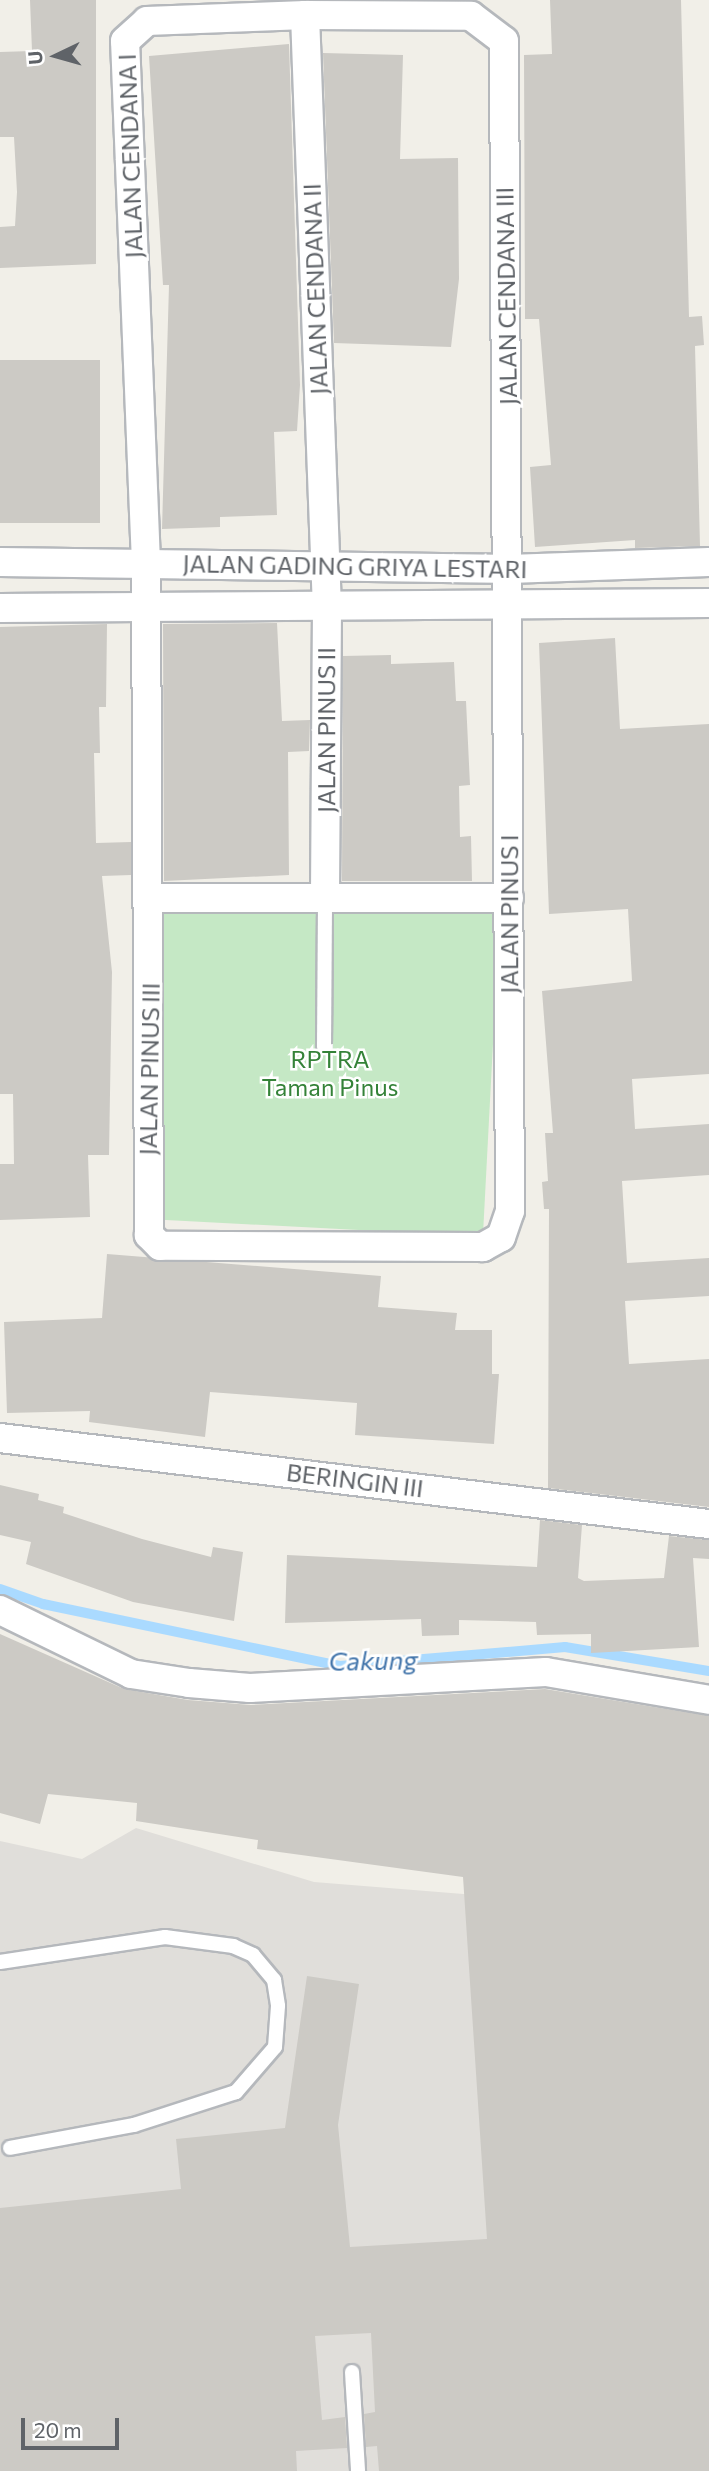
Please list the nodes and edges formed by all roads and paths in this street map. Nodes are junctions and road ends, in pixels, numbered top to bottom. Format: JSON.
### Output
{"nodes":[{"id":1,"x":305,"y":15,"type":"junction"},
{"id":2,"x":491,"y":28,"type":"joint"},
{"id":3,"x":0,"y":562,"type":"edge"},
{"id":4,"x":709,"y":562,"type":"edge"},
{"id":5,"x":146,"y":563,"type":"junction"},
{"id":6,"x":324,"y":563,"type":"junction"},
{"id":7,"x":509,"y":569,"type":"junction"},
{"id":8,"x":709,"y":603,"type":"edge"},
{"id":9,"x":0,"y":608,"type":"edge"},
{"id":10,"x":327,"y":608,"type":"junction"},
{"id":11,"x":505,"y":608,"type":"junction"},
{"id":12,"x":145,"y":610,"type":"junction"},
{"id":13,"x":150,"y":898,"type":"junction"},
{"id":14,"x":325,"y":898,"type":"junction"},
{"id":15,"x":509,"y":898,"type":"junction"},
{"id":16,"x":324,"y":1047,"type":"dead end"},
{"id":17,"x":483,"y":1247,"type":"joint"},
{"id":18,"x":0,"y":1438,"type":"edge"},
{"id":19,"x":709,"y":1524,"type":"edge"},
{"id":20,"x":0,"y":1609,"type":"edge"},
{"id":21,"x":709,"y":1700,"type":"edge"},
{"id":22,"x":0,"y":1962,"type":"edge"},
{"id":23,"x":10,"y":2148,"type":"dead end"},
{"id":24,"x":352,"y":2372,"type":"dead end"},
{"id":25,"x":358,"y":2471,"type":"edge"}],
"edges":[{"from":1,"to":2,"type":"street","name":"JALAN CENDANA I"},
{"from":1,"to":5,"type":"street","name":"JALAN CENDANA I"},
{"from":1,"to":6,"type":"street","name":"JALAN CENDANA II"},
{"from":2,"to":7,"type":"street","name":"JALAN CENDANA III"},
{"from":3,"to":5,"type":"street","name":"JALAN GADING GRIYA LESTARI"},
{"from":4,"to":7,"type":"street","name":"JALAN GADING GRIYA LESTARI"},
{"from":5,"to":6,"type":"street","name":"JALAN GADING GRIYA LESTARI"},
{"from":5,"to":12,"type":"street","name":"JALAN PINUS III"},
{"from":6,"to":7,"type":"street","name":"JALAN GADING GRIYA LESTARI"},
{"from":6,"to":10,"type":"street","name":"JALAN PINUS II"},
{"from":7,"to":11,"type":"street","name":"JALAN PINUS I"},
{"from":8,"to":11,"type":"street","name":"JALAN GADING GRIYA LESTARI"},
{"from":9,"to":12,"type":"street","name":"JALAN GADING GRIYA LESTARI"},
{"from":10,"to":11,"type":"street","name":"JALAN GADING GRIYA LESTARI"},
{"from":10,"to":12,"type":"street","name":"JALAN GADING GRIYA LESTARI"},
{"from":10,"to":14,"type":"street","name":"JALAN PINUS II"},
{"from":11,"to":15,"type":"street","name":"JALAN PINUS I"},
{"from":12,"to":13,"type":"street","name":"JALAN PINUS III"},
{"from":13,"to":14,"type":"street"},
{"from":13,"to":17,"type":"street","name":"JALAN PINUS III"},
{"from":14,"to":15,"type":"street"},
{"from":14,"to":16,"type":"lane"},
{"from":15,"to":17,"type":"street","name":"JALAN PINUS I"},
{"from":18,"to":19,"type":"street","name":"BERINGIN III"},
{"from":20,"to":21,"type":"street"},
{"from":22,"to":23,"type":"lane"},
{"from":24,"to":25,"type":"lane"}]}
